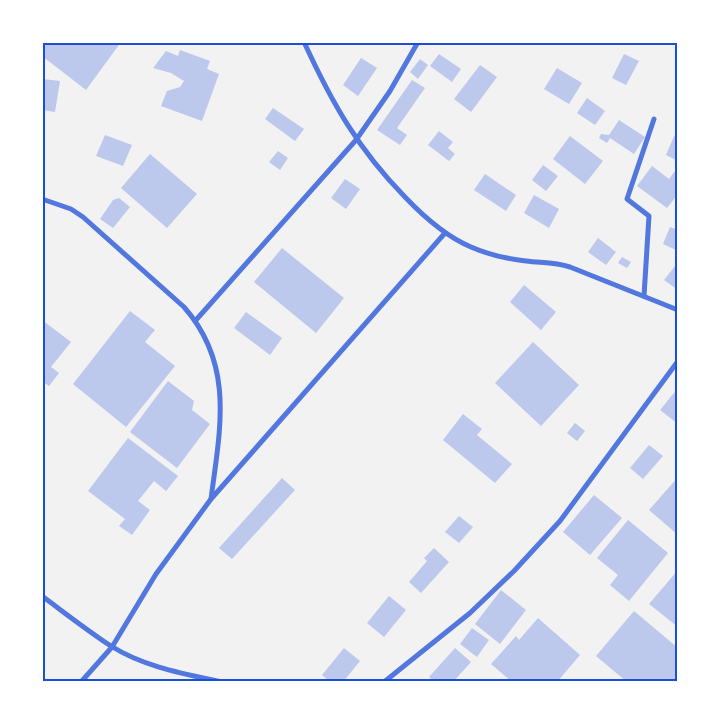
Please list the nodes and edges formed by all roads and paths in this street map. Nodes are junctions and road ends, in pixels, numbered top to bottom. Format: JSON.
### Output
{"nodes":[{"id":1,"x":304,"y":42,"type":"edge"},
{"id":2,"x":418,"y":42,"type":"edge"},
{"id":3,"x":654,"y":118,"type":"dead end"},
{"id":4,"x":356,"y":140,"type":"junction"},
{"id":5,"x":42,"y":199,"type":"edge"},
{"id":6,"x":444,"y":233,"type":"junction"},
{"id":7,"x":644,"y":296,"type":"junction"},
{"id":8,"x":678,"y":310,"type":"edge"},
{"id":9,"x":196,"y":320,"type":"junction"},
{"id":10,"x":678,"y":361,"type":"edge"},
{"id":11,"x":211,"y":499,"type":"junction"},
{"id":12,"x":42,"y":596,"type":"edge"},
{"id":13,"x":112,"y":647,"type":"junction"},
{"id":14,"x":81,"y":682,"type":"edge"},
{"id":15,"x":222,"y":682,"type":"edge"},
{"id":16,"x":384,"y":682,"type":"edge"}],
"edges":[{"from":1,"to":4,"type":"street"},
{"from":2,"to":4,"type":"street"},
{"from":3,"to":7,"type":"street"},
{"from":4,"to":6,"type":"street"},
{"from":4,"to":9,"type":"street"},
{"from":5,"to":9,"type":"street"},
{"from":6,"to":7,"type":"street"},
{"from":6,"to":11,"type":"street"},
{"from":7,"to":8,"type":"street"},
{"from":9,"to":11,"type":"street"},
{"from":10,"to":16,"type":"street"},
{"from":11,"to":13,"type":"street"},
{"from":12,"to":13,"type":"street"},
{"from":13,"to":14,"type":"street"},
{"from":13,"to":15,"type":"street"}]}
